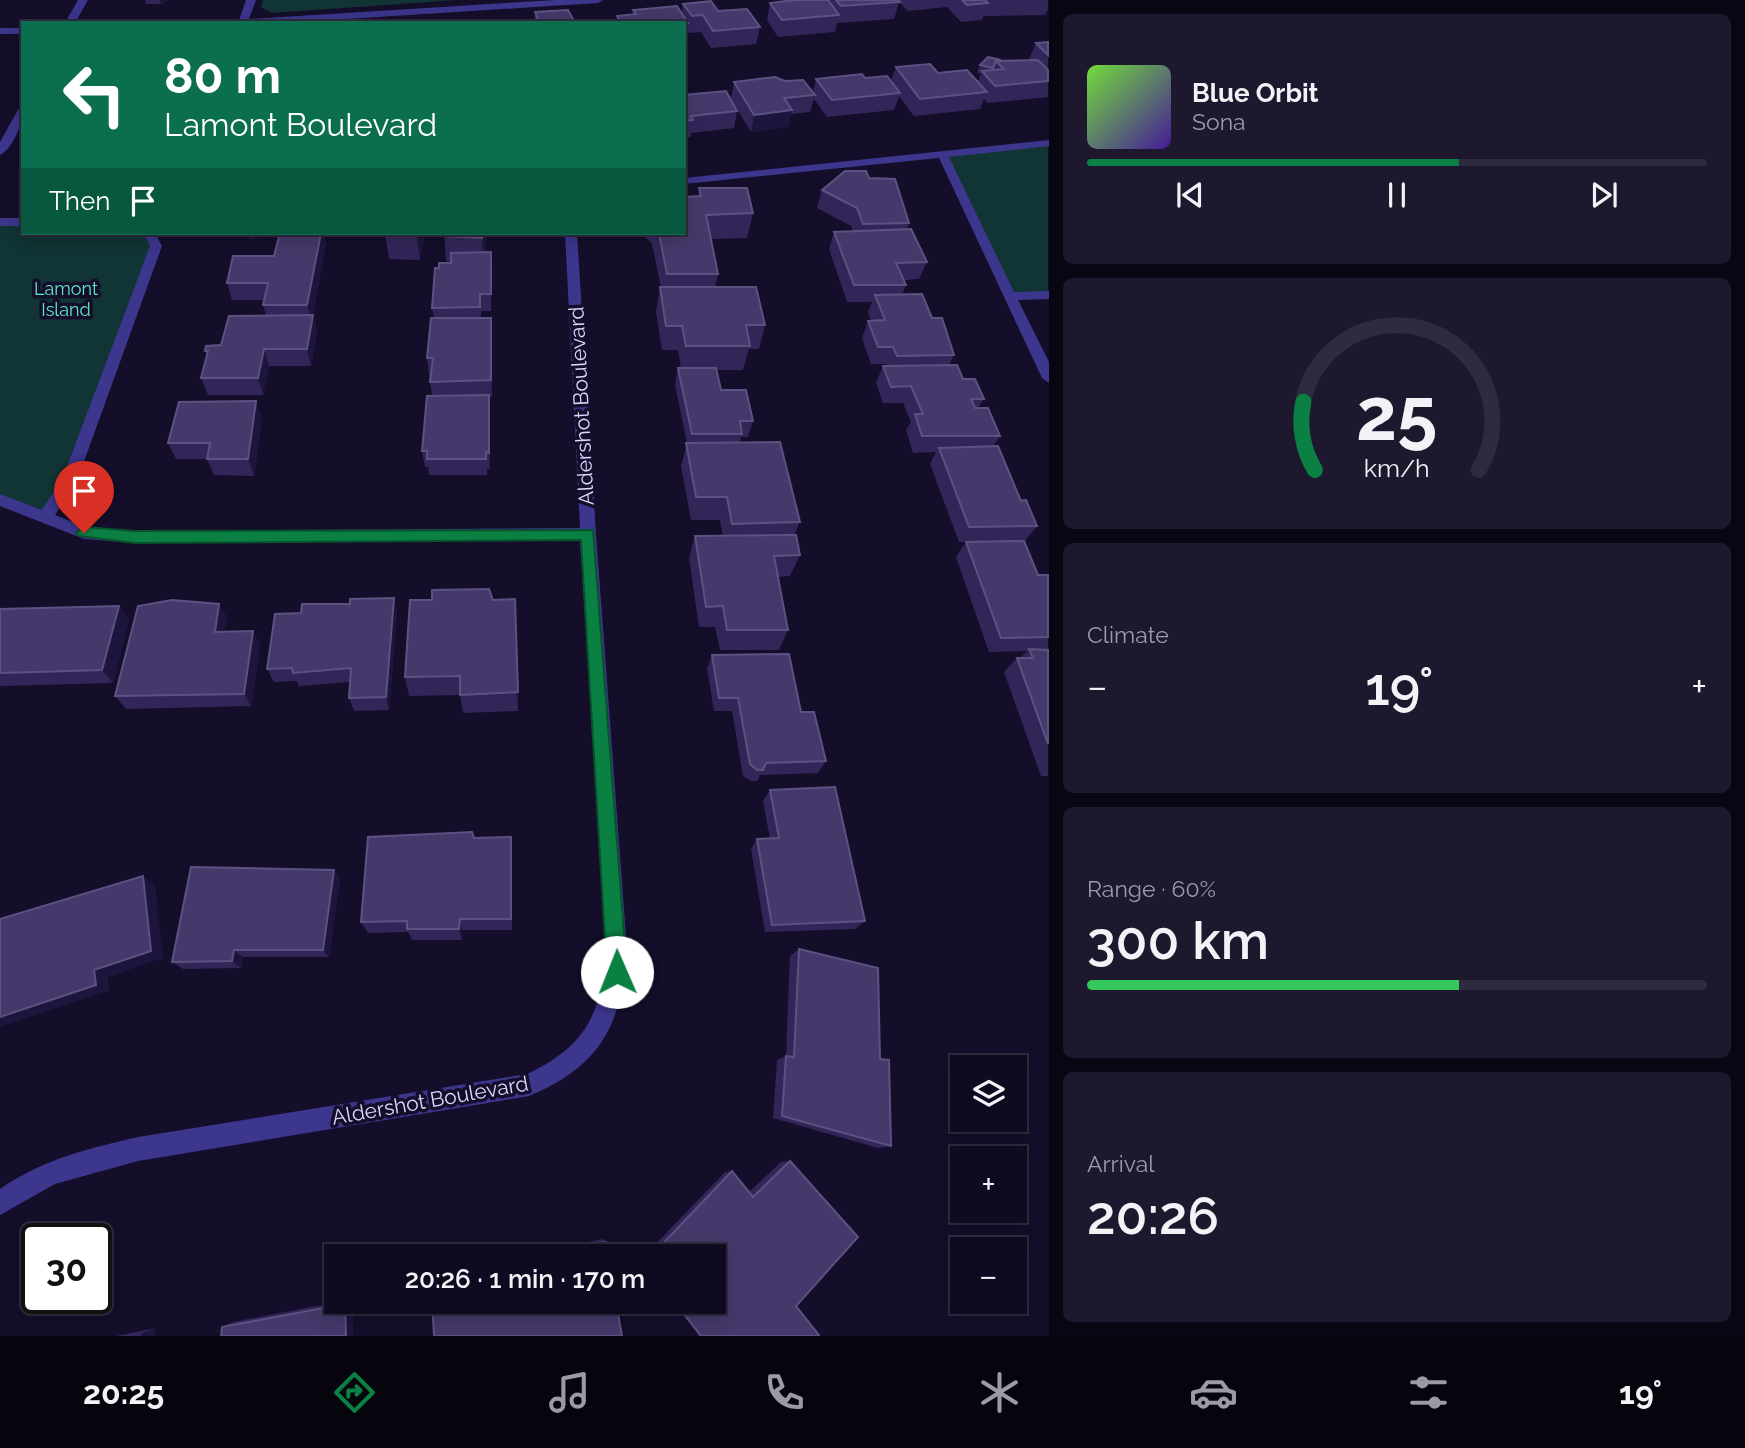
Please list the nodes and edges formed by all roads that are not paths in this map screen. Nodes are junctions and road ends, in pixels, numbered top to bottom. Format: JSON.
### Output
{"nodes":[{"id":1,"x":83,"y":0,"type":"edge"},
{"id":2,"x":251,"y":0,"type":"edge"},
{"id":3,"x":598,"y":0,"type":"edge"},
{"id":4,"x":71,"y":21,"type":"edge"},
{"id":5,"x":243,"y":21,"type":"edge"},
{"id":6,"x":259,"y":21,"type":"edge"},
{"id":7,"x":21,"y":31,"type":"edge"},
{"id":8,"x":0,"y":32,"type":"edge"},
{"id":9,"x":21,"y":114,"type":"edge"},
{"id":10,"x":1048,"y":143,"type":"edge"},
{"id":11,"x":0,"y":152,"type":"edge"},
{"id":12,"x":942,"y":153,"type":"junction"},
{"id":13,"x":686,"y":181,"type":"edge"},
{"id":14,"x":0,"y":222,"type":"edge"},
{"id":15,"x":21,"y":222,"type":"edge"},
{"id":16,"x":150,"y":235,"type":"edge"},
{"id":17,"x":571,"y":235,"type":"edge"},
{"id":18,"x":1048,"y":295,"type":"edge"},
{"id":19,"x":1009,"y":296,"type":"junction"},
{"id":20,"x":1048,"y":378,"type":"edge"},
{"id":21,"x":0,"y":500,"type":"edge"},
{"id":22,"x":44,"y":519,"type":"junction"},
{"id":23,"x":588,"y":534,"type":"junction"},
{"id":24,"x":0,"y":1203,"type":"edge"}],
"edges":[{"from":1,"to":4,"type":"street"},
{"from":2,"to":5,"type":"street"},
{"from":3,"to":6,"type":"street"},
{"from":7,"to":8,"type":"street"},
{"from":9,"to":11,"type":"street"},
{"from":10,"to":12,"type":"street"},
{"from":12,"to":13,"type":"street"},
{"from":12,"to":19,"type":"street"},
{"from":14,"to":15,"type":"street"},
{"from":16,"to":22,"type":"street"},
{"from":17,"to":23,"type":"street","name":"Aldershot Boulevard"},
{"from":18,"to":19,"type":"street"},
{"from":19,"to":20,"type":"street"},
{"from":21,"to":22,"type":"street"},
{"from":22,"to":23,"type":"street"},
{"from":23,"to":24,"type":"street","name":"Aldershot Boulevard"}]}
